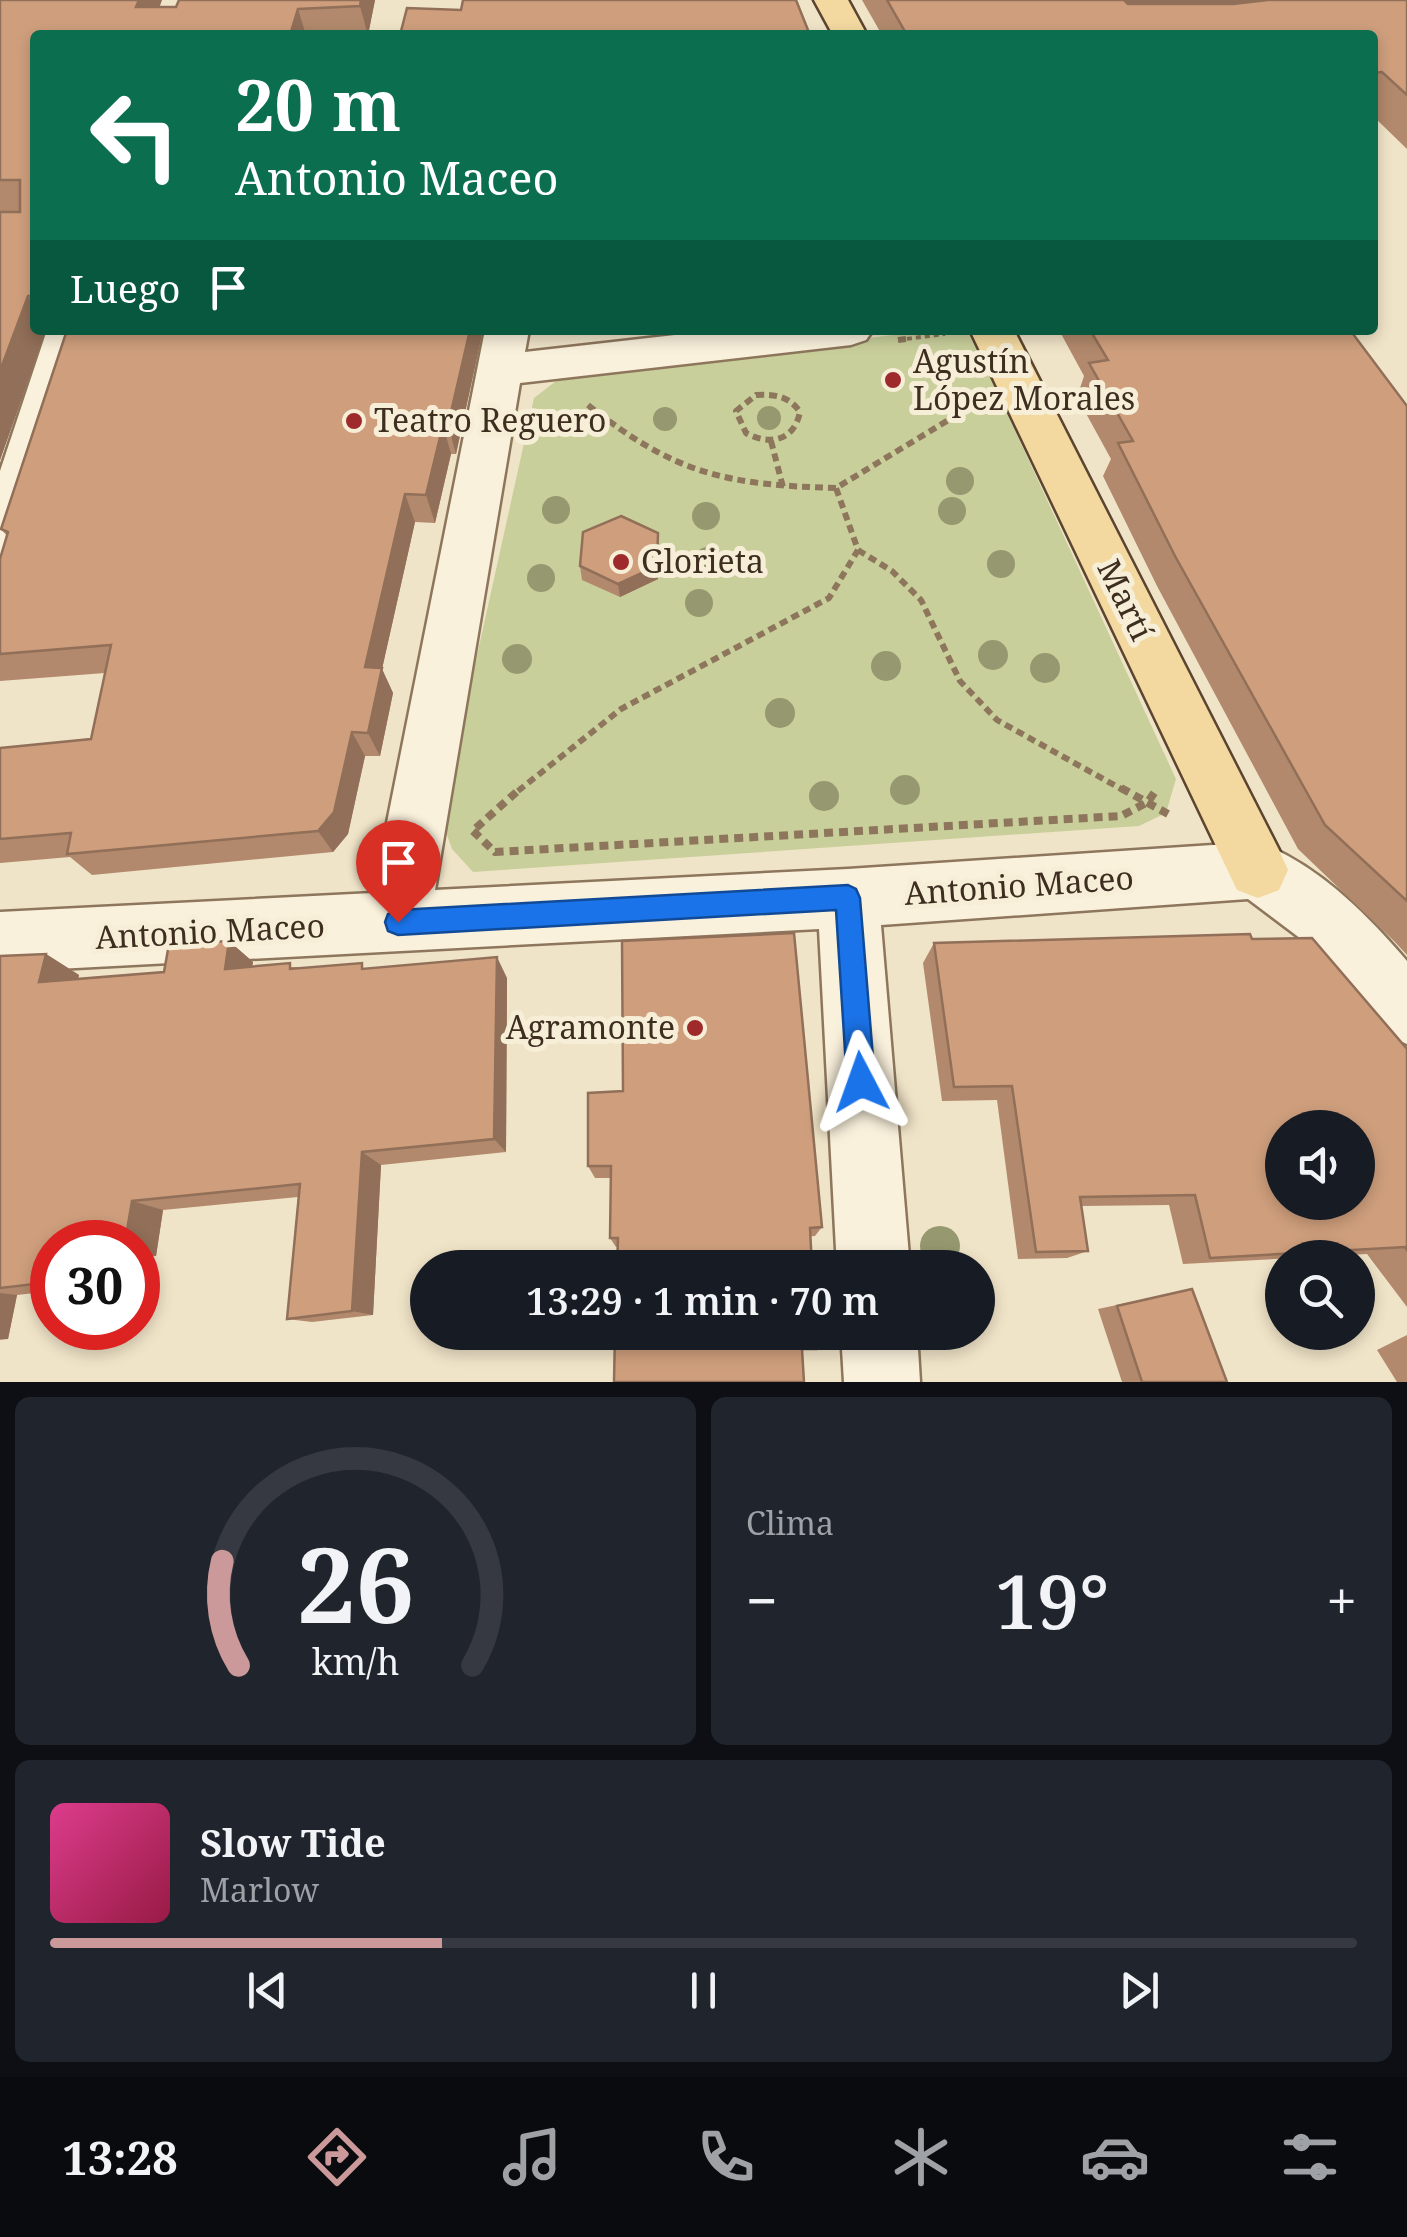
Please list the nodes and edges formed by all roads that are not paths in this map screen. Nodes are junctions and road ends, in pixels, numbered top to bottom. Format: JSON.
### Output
{"nodes":[{"id":1,"x":832,"y":0,"type":"edge"},
{"id":2,"x":847,"y":30,"type":"edge"},
{"id":3,"x":66,"y":335,"type":"edge"},
{"id":4,"x":976,"y":335,"type":"edge"},
{"id":5,"x":865,"y":336,"type":"edge"},
{"id":6,"x":513,"y":355,"type":"edge"},
{"id":7,"x":0,"y":547,"type":"edge"},
{"id":8,"x":1258,"y":870,"type":"junction"},
{"id":9,"x":848,"y":898,"type":"junction"},
{"id":10,"x":398,"y":922,"type":"junction"},
{"id":11,"x":0,"y":942,"type":"edge"},
{"id":12,"x":1407,"y":1010,"type":"edge"},
{"id":13,"x":873,"y":1250,"type":"edge"},
{"id":14,"x":880,"y":1350,"type":"edge"},
{"id":15,"x":882,"y":1382,"type":"edge"}],
"edges":[{"from":1,"to":2,"type":"main road"},
{"from":3,"to":7,"type":"street"},
{"from":4,"to":8,"type":"main road","name":"Martí"},
{"from":5,"to":6,"type":"street"},
{"from":6,"to":10,"type":"street"},
{"from":8,"to":9,"type":"street","name":"Antonio Maceo"},
{"from":8,"to":12,"type":"street"},
{"from":9,"to":10,"type":"street","name":"Antonio Maceo"},
{"from":9,"to":13,"type":"street"},
{"from":10,"to":11,"type":"street","name":"Antonio Maceo"},
{"from":14,"to":15,"type":"street"}]}
